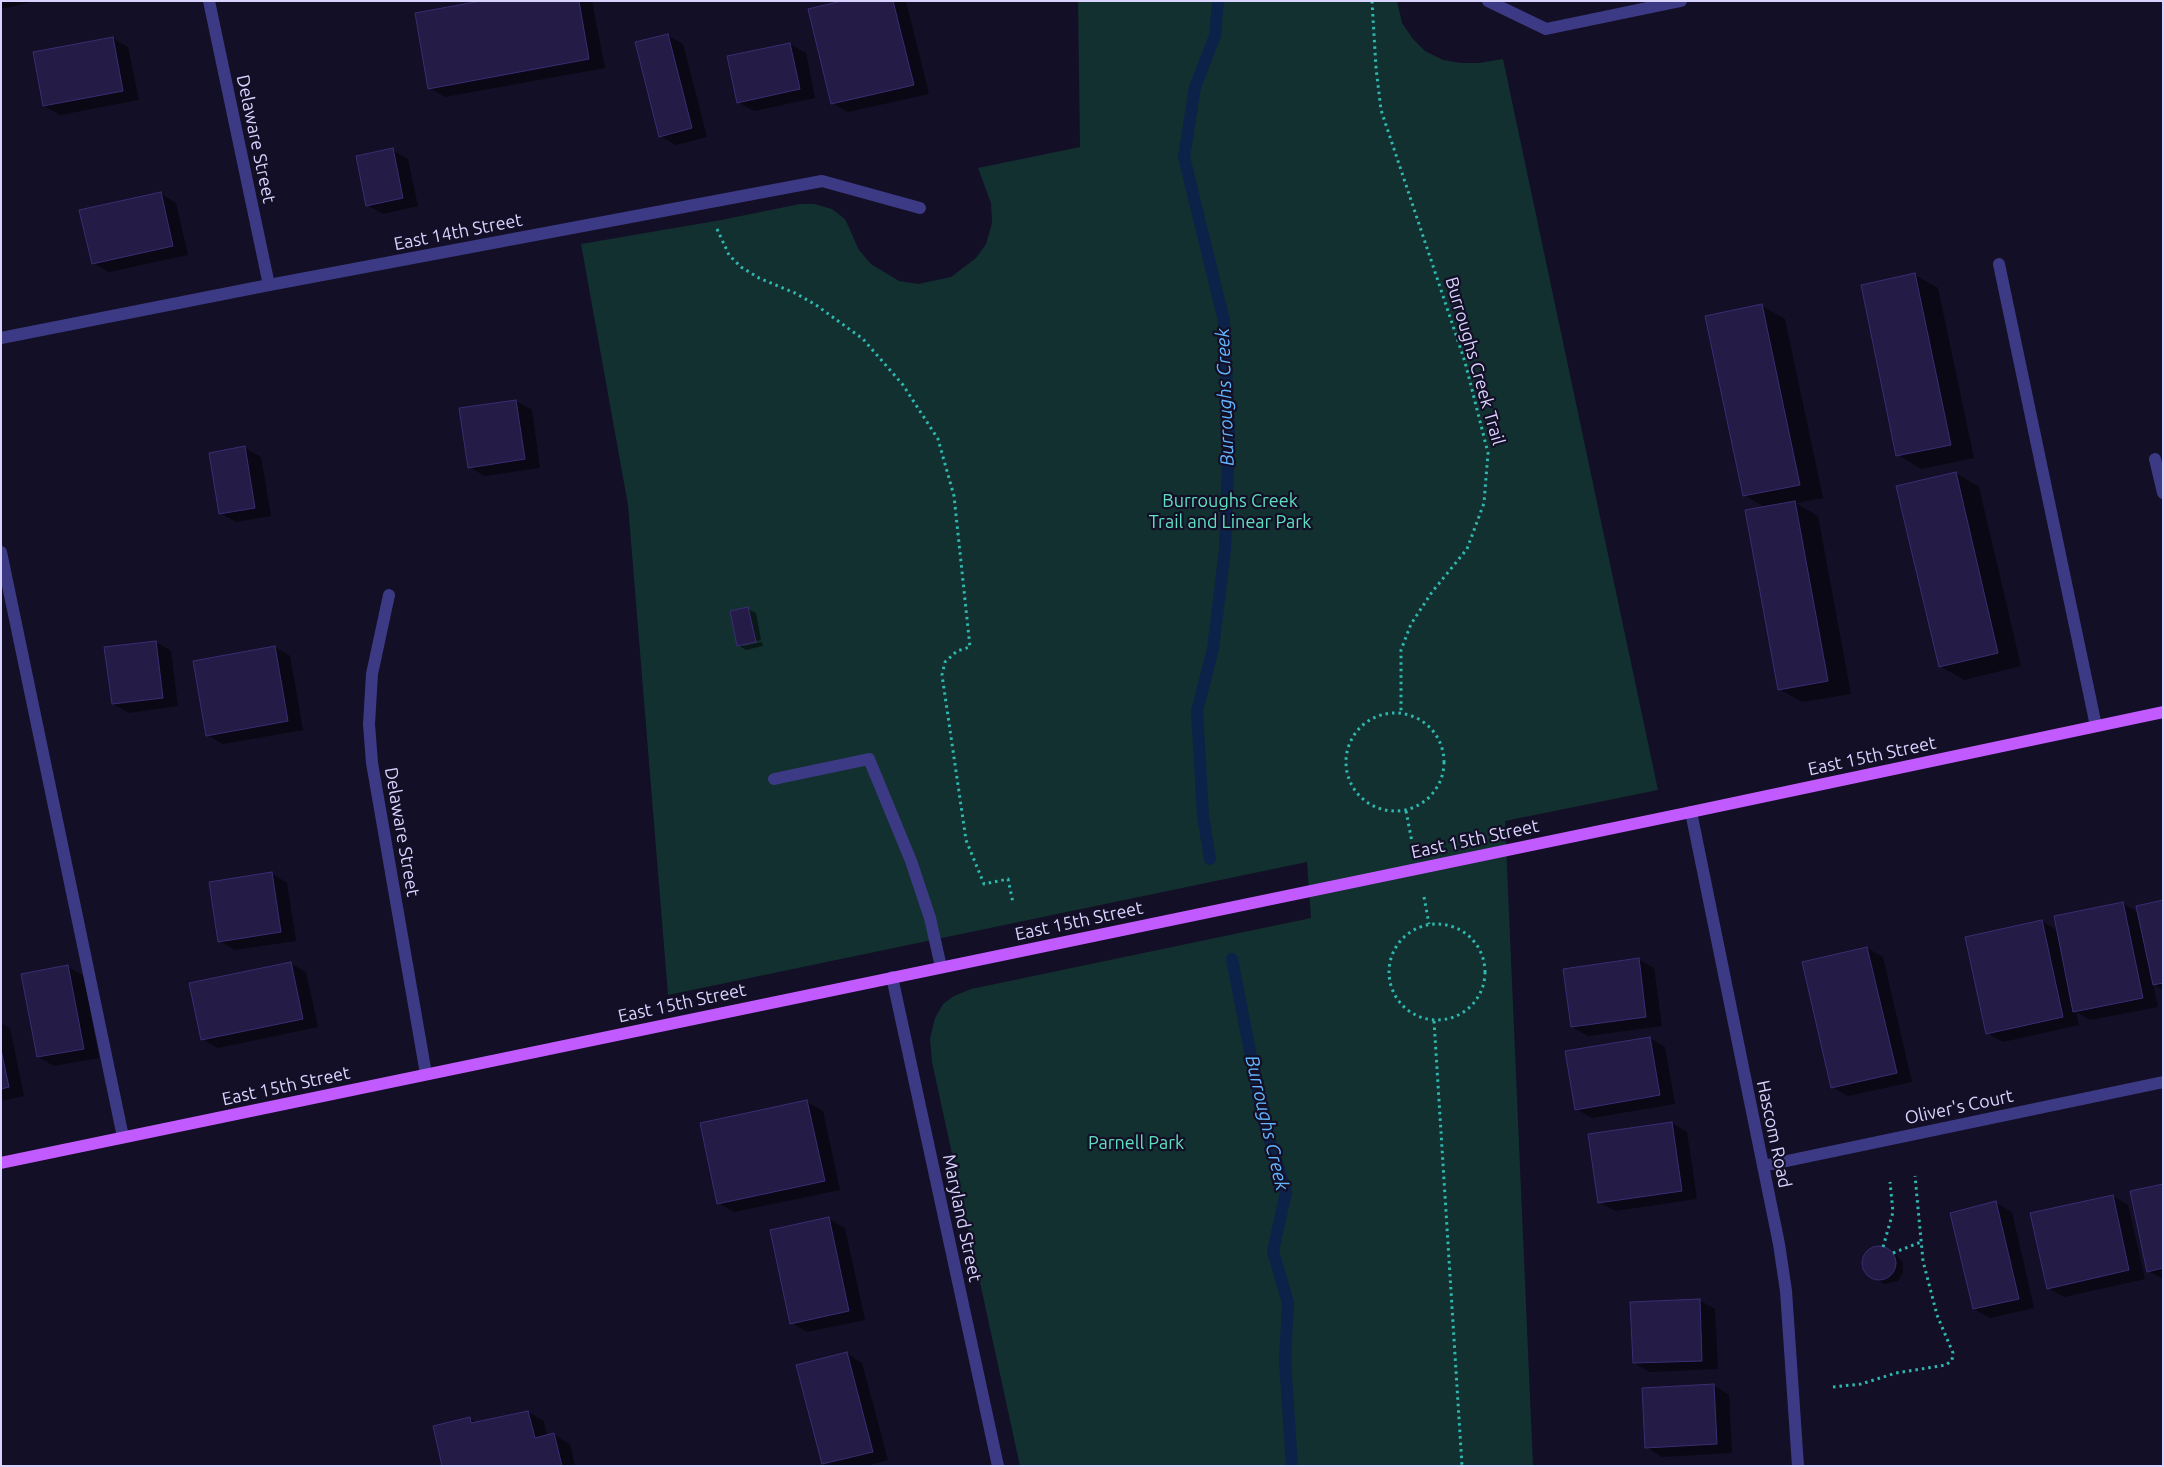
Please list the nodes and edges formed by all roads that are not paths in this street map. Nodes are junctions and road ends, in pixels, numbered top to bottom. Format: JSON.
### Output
{"nodes":[{"id":1,"x":209,"y":1,"type":"edge"},
{"id":2,"x":1488,"y":1,"type":"edge"},
{"id":3,"x":1681,"y":1,"type":"edge"},
{"id":4,"x":920,"y":208,"type":"dead end"},
{"id":5,"x":1999,"y":264,"type":"dead end"},
{"id":6,"x":269,"y":285,"type":"junction"},
{"id":7,"x":1,"y":338,"type":"edge"},
{"id":8,"x":2155,"y":459,"type":"dead end"},
{"id":9,"x":2163,"y":493,"type":"edge"},
{"id":10,"x":1,"y":552,"type":"edge"},
{"id":11,"x":389,"y":596,"type":"dead end"},
{"id":12,"x":2163,"y":712,"type":"edge"},
{"id":13,"x":2096,"y":726,"type":"junction"},
{"id":14,"x":774,"y":779,"type":"dead end"},
{"id":15,"x":1691,"y":812,"type":"junction"},
{"id":16,"x":941,"y":968,"type":"junction"},
{"id":17,"x":892,"y":977,"type":"junction"},
{"id":18,"x":426,"y":1074,"type":"junction"},
{"id":19,"x":2163,"y":1082,"type":"edge"},
{"id":20,"x":123,"y":1137,"type":"junction"},
{"id":21,"x":1,"y":1163,"type":"edge"},
{"id":22,"x":1763,"y":1166,"type":"junction"},
{"id":23,"x":998,"y":1466,"type":"edge"},
{"id":24,"x":1798,"y":1466,"type":"edge"}],
"edges":[{"from":1,"to":6,"type":"street","name":"Delaware Street"},
{"from":2,"to":3,"type":"street"},
{"from":4,"to":6,"type":"street","name":"East 14th Street"},
{"from":5,"to":13,"type":"street"},
{"from":6,"to":7,"type":"street","name":"East 14th Street"},
{"from":8,"to":9,"type":"street"},
{"from":10,"to":20,"type":"street"},
{"from":11,"to":18,"type":"street","name":"Delaware Street"},
{"from":12,"to":13,"type":"main road","name":"East 15th Street"},
{"from":13,"to":15,"type":"main road","name":"East 15th Street"},
{"from":14,"to":16,"type":"street"},
{"from":15,"to":16,"type":"main road","name":"East 15th Street"},
{"from":15,"to":22,"type":"street","name":"Hascom Road"},
{"from":16,"to":17,"type":"main road","name":"East 15th Street"},
{"from":17,"to":18,"type":"main road","name":"East 15th Street"},
{"from":17,"to":23,"type":"street","name":"Maryland Street"},
{"from":18,"to":20,"type":"main road","name":"East 15th Street"},
{"from":19,"to":22,"type":"street","name":"Oliver's Court"},
{"from":20,"to":21,"type":"main road","name":"East 15th Street"},
{"from":22,"to":24,"type":"street","name":"Hascom Road"}]}
